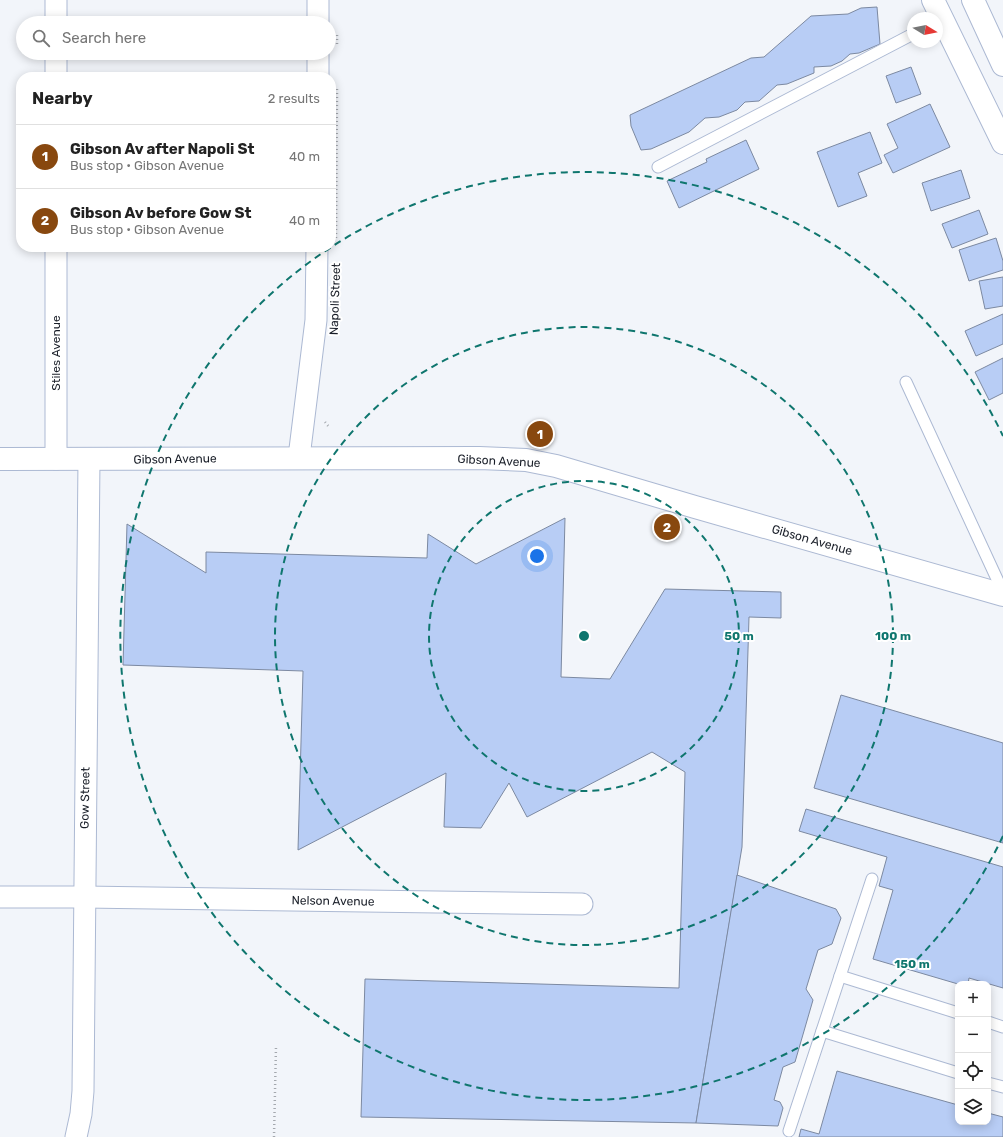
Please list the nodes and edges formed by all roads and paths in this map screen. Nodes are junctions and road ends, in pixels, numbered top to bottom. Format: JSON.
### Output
{"nodes":[{"id":1,"x":56,"y":0,"type":"edge"},
{"id":2,"x":318,"y":0,"type":"edge"},
{"id":3,"x":933,"y":0,"type":"edge"},
{"id":4,"x":973,"y":0,"type":"edge"},
{"id":5,"x":937,"y":12,"type":"edge"},
{"id":6,"x":56,"y":16,"type":"edge"},
{"id":7,"x":324,"y":16,"type":"edge"},
{"id":8,"x":943,"y":27,"type":"edge"},
{"id":9,"x":907,"y":37,"type":"edge"},
{"id":10,"x":56,"y":60,"type":"edge"},
{"id":11,"x":327,"y":60,"type":"edge"},
{"id":12,"x":1003,"y":65,"type":"edge"},
{"id":13,"x":56,"y":72,"type":"edge"},
{"id":14,"x":327,"y":72,"type":"edge"},
{"id":15,"x":1003,"y":143,"type":"edge"},
{"id":16,"x":658,"y":167,"type":"dead end"},
{"id":17,"x":56,"y":252,"type":"edge"},
{"id":18,"x":326,"y":252,"type":"edge"},
{"id":19,"x":906,"y":382,"type":"dead end"},
{"id":20,"x":323,"y":419,"type":"dead end"},
{"id":21,"x":329,"y":427,"type":"dead end"},
{"id":22,"x":299,"y":457,"type":"junction"},
{"id":23,"x":0,"y":459,"type":"edge"},
{"id":24,"x":56,"y":459,"type":"junction"},
{"id":25,"x":89,"y":459,"type":"junction"},
{"id":26,"x":1003,"y":593,"type":"edge"},
{"id":27,"x":872,"y":879,"type":"dead end"},
{"id":28,"x":0,"y":897,"type":"edge"},
{"id":29,"x":84,"y":897,"type":"junction"},
{"id":30,"x":582,"y":904,"type":"dead end"},
{"id":31,"x":840,"y":976,"type":"junction"},
{"id":32,"x":955,"y":1012,"type":"edge"},
{"id":33,"x":991,"y":1023,"type":"edge"},
{"id":34,"x":1003,"y":1027,"type":"edge"},
{"id":35,"x":822,"y":1031,"type":"junction"},
{"id":36,"x":276,"y":1046,"type":"dead end"},
{"id":37,"x":955,"y":1073,"type":"edge"},
{"id":38,"x":991,"y":1084,"type":"edge"},
{"id":39,"x":1003,"y":1088,"type":"edge"},
{"id":40,"x":789,"y":1131,"type":"dead end"},
{"id":41,"x":76,"y":1137,"type":"edge"},
{"id":42,"x":274,"y":1137,"type":"edge"}],
"edges":[{"from":1,"to":6,"type":"street"},
{"from":2,"to":7,"type":"street"},
{"from":3,"to":5,"type":"main road"},
{"from":4,"to":12,"type":"main road"},
{"from":8,"to":15,"type":"main road"},
{"from":9,"to":16,"type":"lane"},
{"from":10,"to":13,"type":"street"},
{"from":11,"to":14,"type":"street"},
{"from":17,"to":24,"type":"street","name":"Stiles Avenue"},
{"from":18,"to":22,"type":"street","name":"Napoli Street"},
{"from":19,"to":26,"type":"lane"},
{"from":20,"to":21,"type":"path"},
{"from":22,"to":25,"type":"main road","name":"Gibson Avenue"},
{"from":22,"to":26,"type":"main road","name":"Gibson Avenue"},
{"from":23,"to":24,"type":"main road","name":"Gibson Avenue"},
{"from":24,"to":25,"type":"main road","name":"Gibson Avenue"},
{"from":25,"to":29,"type":"street","name":"Gow Street"},
{"from":27,"to":31,"type":"lane"},
{"from":28,"to":29,"type":"street","name":"Nelson Avenue"},
{"from":29,"to":30,"type":"street","name":"Nelson Avenue"},
{"from":29,"to":41,"type":"street","name":"Gow Street"},
{"from":31,"to":32,"type":"lane"},
{"from":31,"to":35,"type":"lane"},
{"from":33,"to":34,"type":"lane"},
{"from":35,"to":37,"type":"lane"},
{"from":35,"to":40,"type":"lane"},
{"from":36,"to":42,"type":"path"},
{"from":38,"to":39,"type":"lane"}]}
